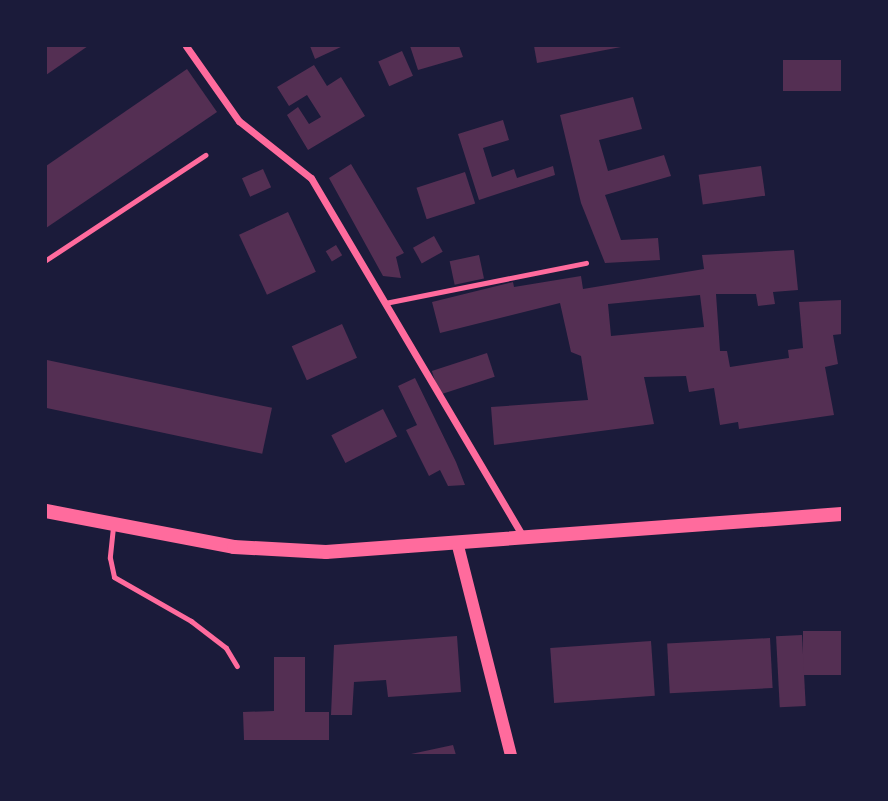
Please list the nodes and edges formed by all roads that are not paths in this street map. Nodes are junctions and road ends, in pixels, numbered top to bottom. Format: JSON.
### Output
{"nodes":[{"id":1,"x":186,"y":46,"type":"edge"},
{"id":2,"x":205,"y":155,"type":"dead end"},
{"id":3,"x":46,"y":260,"type":"edge"},
{"id":4,"x":586,"y":263,"type":"dead end"},
{"id":5,"x":385,"y":303,"type":"junction"},
{"id":6,"x":46,"y":510,"type":"edge"},
{"id":7,"x":842,"y":514,"type":"edge"},
{"id":8,"x":113,"y":524,"type":"junction"},
{"id":9,"x":523,"y":537,"type":"junction"},
{"id":10,"x":457,"y":542,"type":"junction"},
{"id":11,"x":237,"y":666,"type":"dead end"},
{"id":12,"x":511,"y":755,"type":"edge"}],
"edges":[{"from":1,"to":5,"type":"street"},
{"from":2,"to":3,"type":"lane"},
{"from":4,"to":5,"type":"lane"},
{"from":5,"to":9,"type":"street"},
{"from":6,"to":8,"type":"main road"},
{"from":7,"to":9,"type":"main road"},
{"from":8,"to":10,"type":"main road"},
{"from":8,"to":11,"type":"lane"},
{"from":9,"to":10,"type":"main road"},
{"from":10,"to":12,"type":"street"}]}
